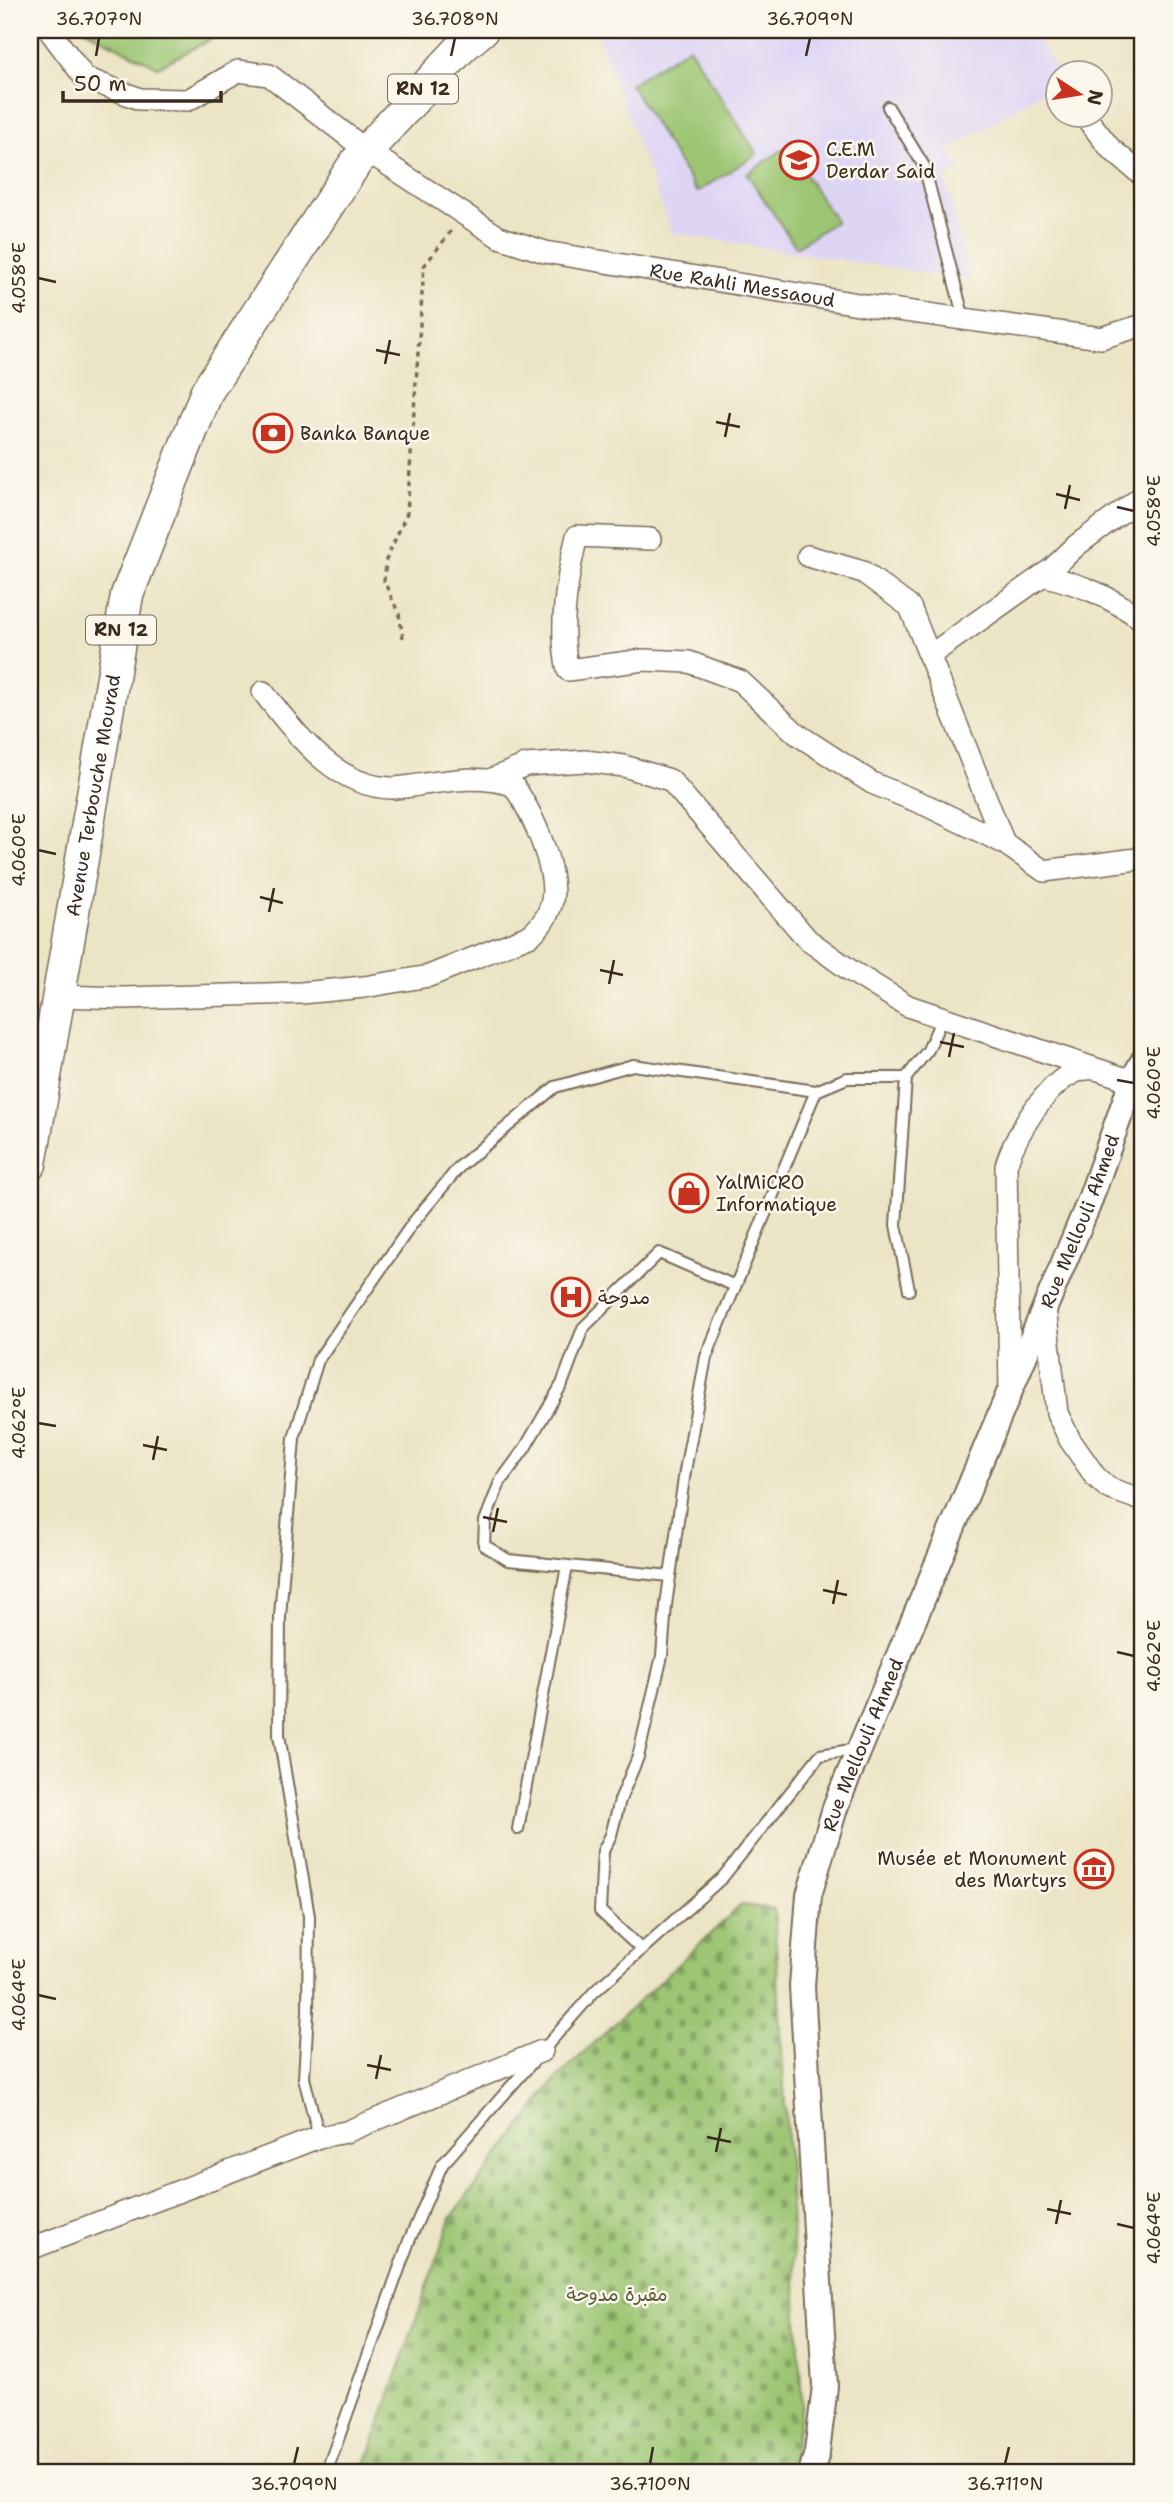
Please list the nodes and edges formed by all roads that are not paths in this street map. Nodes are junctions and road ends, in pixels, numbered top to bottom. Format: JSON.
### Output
{"nodes":[{"id":1,"x":49,"y":30,"type":"edge"},
{"id":2,"x":482,"y":30,"type":"edge"},
{"id":3,"x":888,"y":107,"type":"dead end"},
{"id":4,"x":1096,"y":130,"type":"edge"},
{"id":5,"x":367,"y":151,"type":"junction"},
{"id":6,"x":1143,"y":176,"type":"edge"},
{"id":7,"x":964,"y":319,"type":"junction"},
{"id":8,"x":1143,"y":325,"type":"edge"},
{"id":9,"x":1143,"y":496,"type":"edge"},
{"id":10,"x":650,"y":539,"type":"dead end"},
{"id":11,"x":808,"y":556,"type":"dead end"},
{"id":12,"x":1043,"y":575,"type":"junction"},
{"id":13,"x":1143,"y":620,"type":"edge"},
{"id":14,"x":929,"y":656,"type":"junction"},
{"id":15,"x":263,"y":692,"type":"dead end"},
{"id":16,"x":492,"y":779,"type":"junction"},
{"id":17,"x":1004,"y":843,"type":"junction"},
{"id":18,"x":1143,"y":855,"type":"edge"},
{"id":19,"x":59,"y":996,"type":"junction"},
{"id":20,"x":942,"y":1018,"type":"junction"},
{"id":21,"x":1094,"y":1069,"type":"junction"},
{"id":22,"x":1139,"y":1075,"type":"edge"},
{"id":23,"x":906,"y":1078,"type":"junction"},
{"id":24,"x":817,"y":1091,"type":"junction"},
{"id":25,"x":30,"y":1164,"type":"edge"},
{"id":26,"x":735,"y":1286,"type":"junction"},
{"id":27,"x":909,"y":1290,"type":"dead end"},
{"id":28,"x":1045,"y":1307,"type":"junction"},
{"id":29,"x":1010,"y":1390,"type":"junction"},
{"id":30,"x":1143,"y":1498,"type":"edge"},
{"id":31,"x":567,"y":1566,"type":"junction"},
{"id":32,"x":670,"y":1576,"type":"junction"},
{"id":33,"x":860,"y":1748,"type":"junction"},
{"id":34,"x":518,"y":1829,"type":"dead end"},
{"id":35,"x":642,"y":1950,"type":"junction"},
{"id":36,"x":542,"y":2051,"type":"junction"},
{"id":37,"x":319,"y":2137,"type":"junction"},
{"id":38,"x":30,"y":2249,"type":"edge"},
{"id":39,"x":326,"y":2473,"type":"edge"},
{"id":40,"x":811,"y":2473,"type":"edge"}],
"edges":[{"from":1,"to":5,"type":"street","name":"Rue Rahli Messaoud"},
{"from":2,"to":5,"type":"main road","number":"RN 12"},
{"from":3,"to":7,"type":"lane"},
{"from":4,"to":6,"type":"street"},
{"from":5,"to":7,"type":"street","name":"Rue Rahli Messaoud"},
{"from":5,"to":19,"type":"main road","name":"Avenue Terbouche Mourad","number":"RN 12"},
{"from":7,"to":8,"type":"street","name":"Rue Rahli Messaoud"},
{"from":9,"to":12,"type":"street"},
{"from":10,"to":17,"type":"street"},
{"from":11,"to":14,"type":"street"},
{"from":12,"to":13,"type":"street"},
{"from":12,"to":14,"type":"street"},
{"from":14,"to":17,"type":"street"},
{"from":15,"to":16,"type":"street"},
{"from":16,"to":19,"type":"street"},
{"from":16,"to":20,"type":"street"},
{"from":17,"to":18,"type":"street"},
{"from":19,"to":25,"type":"main road","name":"Avenue Terbouche Mourad","number":"RN 12"},
{"from":20,"to":21,"type":"street"},
{"from":20,"to":23,"type":"lane"},
{"from":21,"to":22,"type":"street"},
{"from":21,"to":29,"type":"street"},
{"from":22,"to":28,"type":"street","name":"Rue Mellouli Ahmed"},
{"from":23,"to":24,"type":"lane"},
{"from":23,"to":27,"type":"lane"},
{"from":24,"to":26,"type":"lane"},
{"from":24,"to":37,"type":"lane"},
{"from":26,"to":31,"type":"lane"},
{"from":26,"to":32,"type":"lane"},
{"from":28,"to":29,"type":"street","name":"Rue Mellouli Ahmed"},
{"from":28,"to":30,"type":"street"},
{"from":29,"to":33,"type":"street","name":"Rue Mellouli Ahmed"},
{"from":31,"to":32,"type":"lane"},
{"from":31,"to":34,"type":"lane"},
{"from":32,"to":35,"type":"lane"},
{"from":33,"to":35,"type":"lane"},
{"from":33,"to":40,"type":"street","name":"Rue Mellouli Ahmed"},
{"from":35,"to":36,"type":"lane"},
{"from":36,"to":37,"type":"street"},
{"from":36,"to":39,"type":"lane"},
{"from":37,"to":38,"type":"street"}]}
